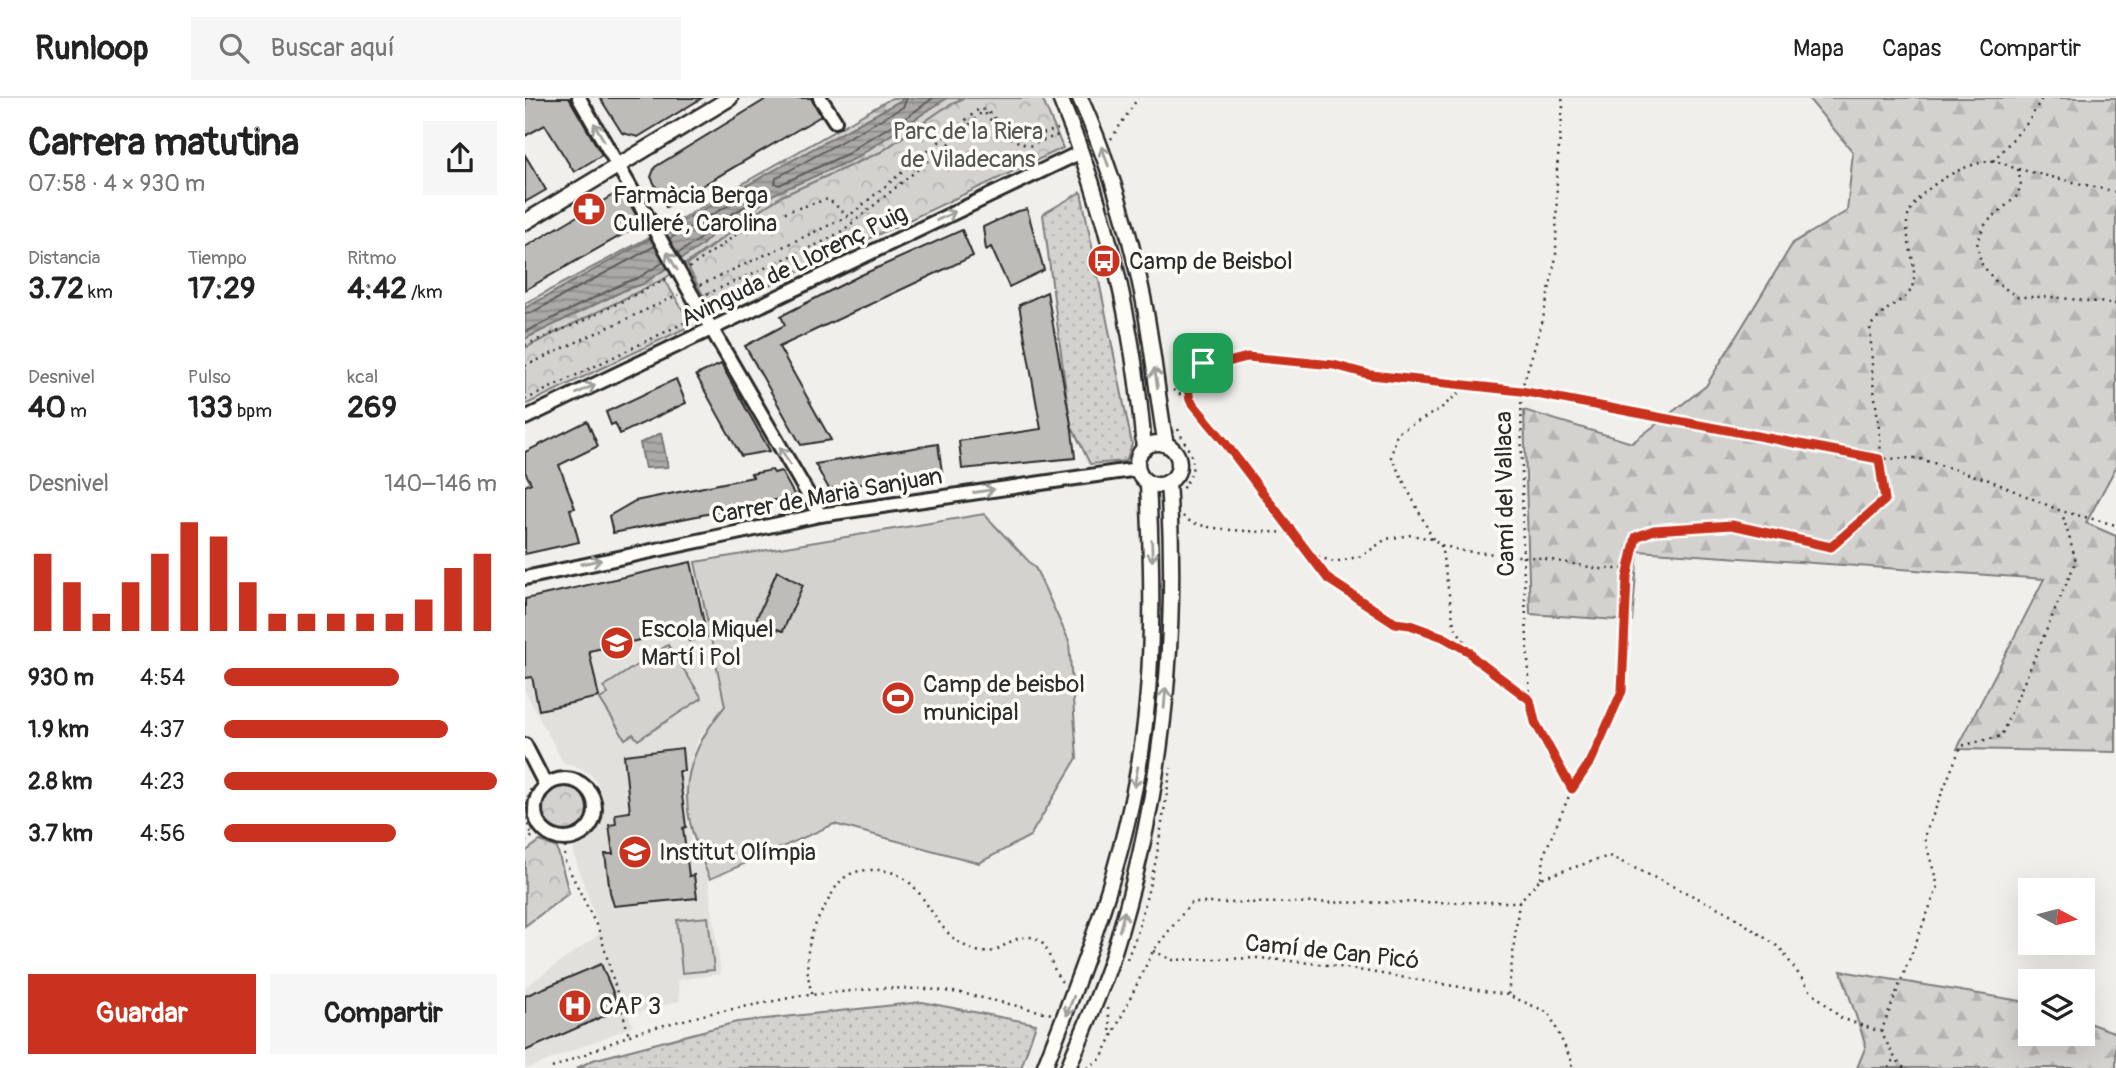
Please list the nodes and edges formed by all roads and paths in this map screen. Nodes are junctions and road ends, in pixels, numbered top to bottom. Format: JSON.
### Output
{"nodes":[{"id":1,"x":579,"y":98,"type":"edge"},
{"id":2,"x":730,"y":98,"type":"edge"},
{"id":3,"x":820,"y":98,"type":"edge"},
{"id":4,"x":1060,"y":98,"type":"edge"},
{"id":5,"x":1080,"y":98,"type":"edge"},
{"id":6,"x":1138,"y":98,"type":"edge"},
{"id":7,"x":1562,"y":98,"type":"edge"},
{"id":8,"x":2042,"y":98,"type":"edge"},
{"id":9,"x":835,"y":121,"type":"dead end"},
{"id":10,"x":1063,"y":126,"type":"dead end"},
{"id":11,"x":1062,"y":134,"type":"dead end"},
{"id":12,"x":1103,"y":151,"type":"junction"},
{"id":13,"x":1081,"y":152,"type":"junction"},
{"id":14,"x":1993,"y":161,"type":"junction"},
{"id":15,"x":618,"y":167,"type":"junction"},
{"id":16,"x":2018,"y":169,"type":"junction"},
{"id":17,"x":2116,"y":192,"type":"edge"},
{"id":18,"x":849,"y":216,"type":"junction"},
{"id":19,"x":854,"y":221,"type":"junction"},
{"id":20,"x":525,"y":222,"type":"edge"},
{"id":21,"x":692,"y":292,"type":"junction"},
{"id":22,"x":2116,"y":304,"type":"edge"},
{"id":23,"x":703,"y":314,"type":"junction"},
{"id":24,"x":711,"y":329,"type":"junction"},
{"id":25,"x":525,"y":345,"type":"edge"},
{"id":26,"x":525,"y":366,"type":"edge"},
{"id":27,"x":1467,"y":386,"type":"junction"},
{"id":28,"x":1170,"y":388,"type":"dead end"},
{"id":29,"x":1521,"y":391,"type":"junction"},
{"id":30,"x":525,"y":400,"type":"edge"},
{"id":31,"x":1190,"y":400,"type":"junction"},
{"id":32,"x":525,"y":418,"type":"edge"},
{"id":33,"x":1176,"y":421,"type":"dead end"},
{"id":34,"x":1166,"y":445,"type":"junction"},
{"id":35,"x":1145,"y":449,"type":"junction"},
{"id":36,"x":1879,"y":459,"type":"junction"},
{"id":37,"x":1138,"y":469,"type":"junction"},
{"id":38,"x":1148,"y":483,"type":"junction"},
{"id":39,"x":1174,"y":486,"type":"junction"},
{"id":40,"x":2061,"y":511,"type":"junction"},
{"id":41,"x":1180,"y":512,"type":"dead end"},
{"id":42,"x":820,"y":515,"type":"junction"},
{"id":43,"x":2116,"y":525,"type":"edge"},
{"id":44,"x":1291,"y":533,"type":"junction"},
{"id":45,"x":1433,"y":540,"type":"junction"},
{"id":46,"x":1441,"y":545,"type":"junction"},
{"id":47,"x":1307,"y":553,"type":"junction"},
{"id":48,"x":1523,"y":558,"type":"junction"},
{"id":49,"x":1629,"y":569,"type":"junction"},
{"id":50,"x":525,"y":578,"type":"edge"},
{"id":51,"x":1470,"y":652,"type":"junction"},
{"id":52,"x":1530,"y":700,"type":"junction"},
{"id":53,"x":525,"y":744,"type":"edge"},
{"id":54,"x":546,"y":786,"type":"junction"},
{"id":55,"x":1572,"y":789,"type":"junction"},
{"id":56,"x":525,"y":818,"type":"edge"},
{"id":57,"x":537,"y":832,"type":"junction"},
{"id":58,"x":566,"y":840,"type":"junction"},
{"id":59,"x":525,"y":842,"type":"edge"},
{"id":60,"x":1541,"y":877,"type":"junction"},
{"id":61,"x":1519,"y":902,"type":"junction"},
{"id":62,"x":1153,"y":950,"type":"junction"},
{"id":63,"x":1074,"y":993,"type":"junction"},
{"id":64,"x":812,"y":995,"type":"junction"},
{"id":65,"x":1508,"y":995,"type":"junction"},
{"id":66,"x":1108,"y":1008,"type":"dead end"},
{"id":67,"x":1066,"y":1017,"type":"junction"},
{"id":68,"x":1881,"y":1032,"type":"junction"},
{"id":69,"x":629,"y":1035,"type":"junction"},
{"id":70,"x":1111,"y":1038,"type":"junction"},
{"id":71,"x":1895,"y":1058,"type":"junction"},
{"id":72,"x":552,"y":1068,"type":"edge"},
{"id":73,"x":1044,"y":1068,"type":"edge"},
{"id":74,"x":1068,"y":1068,"type":"edge"},
{"id":75,"x":1087,"y":1068,"type":"edge"},
{"id":76,"x":1570,"y":1068,"type":"edge"},
{"id":77,"x":1889,"y":1068,"type":"edge"},
{"id":78,"x":1904,"y":1068,"type":"edge"}],
"edges":[{"from":15,"to":1,"type":"street","one_way":true},
{"from":2,"to":15,"type":"street"},
{"from":3,"to":9,"type":"street"},
{"from":4,"to":13,"type":"street"},
{"from":5,"to":12,"type":"street"},
{"from":6,"to":12,"type":"path"},
{"from":7,"to":29,"type":"path","name":"Camí del Vallaca"},
{"from":8,"to":14,"type":"path"},
{"from":10,"to":18,"type":"path"},
{"from":11,"to":19,"type":"path"},
{"from":34,"to":12,"type":"street","one_way":true},
{"from":24,"to":13,"type":"street","name":"Avinguda de Llorenç Puig","one_way":true},
{"from":13,"to":35,"type":"street"},
{"from":14,"to":16,"type":"path"},
{"from":14,"to":36,"type":"path"},
{"from":15,"to":20,"type":"street"},
{"from":21,"to":15,"type":"street","one_way":true,"bridge":true},
{"from":16,"to":17,"type":"path"},
{"from":16,"to":22,"type":"path"},
{"from":18,"to":19,"type":"path"},
{"from":18,"to":21,"type":"path"},
{"from":18,"to":25,"type":"path"},
{"from":19,"to":21,"type":"path"},
{"from":21,"to":23,"type":"street"},
{"from":21,"to":26,"type":"path"},
{"from":23,"to":24,"type":"street"},
{"from":23,"to":30,"type":"path"},
{"from":32,"to":24,"type":"street","name":"Avinguda de Llorenç Puig","one_way":true},
{"from":42,"to":24,"type":"street","one_way":true},
{"from":27,"to":29,"type":"path"},
{"from":27,"to":31,"type":"path"},
{"from":27,"to":45,"type":"path"},
{"from":28,"to":31,"type":"path"},
{"from":29,"to":36,"type":"path"},
{"from":29,"to":48,"type":"path","name":"Camí del Vallaca"},
{"from":31,"to":44,"type":"path"},
{"from":33,"to":39,"type":"path"},
{"from":34,"to":35,"type":"street"},
{"from":34,"to":39,"type":"street"},
{"from":35,"to":37,"type":"street"},
{"from":36,"to":40,"type":"path"},
{"from":36,"to":49,"type":"path"},
{"from":37,"to":38,"type":"street"},
{"from":42,"to":37,"type":"street","name":"Carrer de Marià Sanjuan","one_way":true},
{"from":38,"to":39,"type":"street"},
{"from":38,"to":63,"type":"street","one_way":true},
{"from":74,"to":39,"type":"street","one_way":true},
{"from":40,"to":43,"type":"path"},
{"from":40,"to":68,"type":"path"},
{"from":41,"to":44,"type":"path"},
{"from":50,"to":42,"type":"street","name":"Carrer de Marià Sanjuan","one_way":true},
{"from":44,"to":47,"type":"path"},
{"from":45,"to":46,"type":"path"},
{"from":45,"to":47,"type":"path"},
{"from":46,"to":48,"type":"path"},
{"from":46,"to":51,"type":"path"},
{"from":47,"to":51,"type":"path"},
{"from":48,"to":49,"type":"path"},
{"from":48,"to":52,"type":"path","name":"Camí del Vallaca"},
{"from":49,"to":55,"type":"path"},
{"from":51,"to":52,"type":"path"},
{"from":52,"to":55,"type":"path","name":"Camí del Vallaca"},
{"from":53,"to":54,"type":"street"},
{"from":54,"to":57,"type":"street"},
{"from":54,"to":58,"type":"street"},
{"from":55,"to":60,"type":"path"},
{"from":56,"to":57,"type":"path"},
{"from":57,"to":58,"type":"street"},
{"from":57,"to":59,"type":"path"},
{"from":58,"to":69,"type":"path"},
{"from":60,"to":61,"type":"path"},
{"from":60,"to":68,"type":"path"},
{"from":61,"to":62,"type":"path"},
{"from":61,"to":65,"type":"path"},
{"from":62,"to":65,"type":"path","name":"Camí de Can Picó"},
{"from":62,"to":70,"type":"path"},
{"from":63,"to":64,"type":"path"},
{"from":63,"to":67,"type":"street","one_way":true},
{"from":64,"to":67,"type":"path"},
{"from":64,"to":69,"type":"path"},
{"from":65,"to":76,"type":"path","name":"Camí de Can Picó"},
{"from":66,"to":70,"type":"path"},
{"from":67,"to":73,"type":"street"},
{"from":68,"to":71,"type":"path"},
{"from":69,"to":72,"type":"path"},
{"from":70,"to":75,"type":"path"},
{"from":71,"to":77,"type":"path"},
{"from":71,"to":78,"type":"path"}]}
